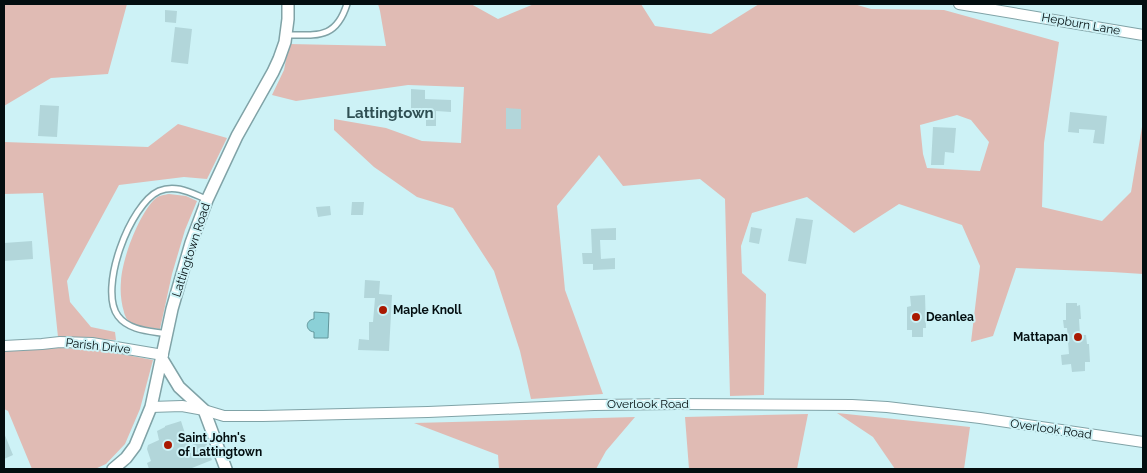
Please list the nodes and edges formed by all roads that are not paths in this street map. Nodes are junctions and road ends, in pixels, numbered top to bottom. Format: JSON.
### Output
{"nodes":[{"id":1,"x":288,"y":4,"type":"edge"},
{"id":2,"x":347,"y":4,"type":"edge"},
{"id":3,"x":959,"y":4,"type":"edge"},
{"id":4,"x":286,"y":35,"type":"junction"},
{"id":5,"x":1143,"y":35,"type":"edge"},
{"id":6,"x":207,"y":200,"type":"junction"},
{"id":7,"x":168,"y":334,"type":"junction"},
{"id":8,"x":4,"y":346,"type":"edge"},
{"id":9,"x":162,"y":357,"type":"junction"},
{"id":10,"x":151,"y":408,"type":"junction"},
{"id":11,"x":204,"y":410,"type":"junction"},
{"id":12,"x":1143,"y":442,"type":"edge"},
{"id":13,"x":113,"y":469,"type":"edge"},
{"id":14,"x":226,"y":469,"type":"edge"}],
"edges":[{"from":1,"to":4,"type":"street","name":"Lattingtown Road"},
{"from":2,"to":4,"type":"lane"},
{"from":3,"to":5,"type":"street","name":"Hepburn Lane"},
{"from":4,"to":6,"type":"street","name":"Lattingtown Road"},
{"from":6,"to":7,"type":"street","name":"Lattingtown Road"},
{"from":6,"to":7,"type":"lane"},
{"from":7,"to":9,"type":"street","name":"Lattingtown Road"},
{"from":8,"to":9,"type":"street","name":"Parish Drive"},
{"from":9,"to":10,"type":"street","name":"Lattingtown Road"},
{"from":9,"to":11,"type":"street"},
{"from":10,"to":11,"type":"street","name":"Overlook Road"},
{"from":10,"to":13,"type":"street","name":"Lattingtown Road"},
{"from":11,"to":12,"type":"street","name":"Overlook Road"},
{"from":11,"to":14,"type":"street"}]}
